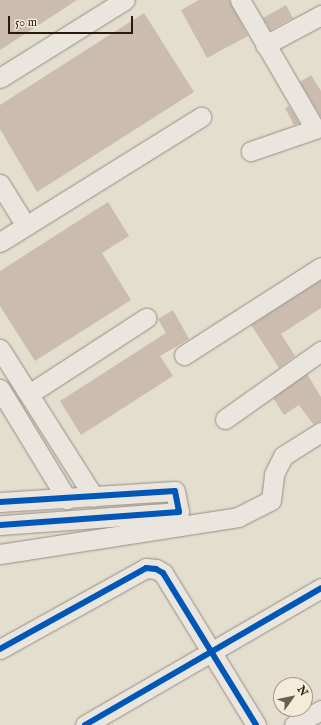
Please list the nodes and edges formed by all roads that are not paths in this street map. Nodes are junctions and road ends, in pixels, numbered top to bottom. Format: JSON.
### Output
{"nodes":[{"id":1,"x":125,"y":0,"type":"edge"},
{"id":2,"x":240,"y":0,"type":"edge"},
{"id":3,"x":321,"y":15,"type":"edge"},
{"id":4,"x":265,"y":46,"type":"junction"},
{"id":5,"x":0,"y":78,"type":"edge"},
{"id":6,"x":201,"y":117,"type":"dead end"},
{"id":7,"x":318,"y":129,"type":"edge"},
{"id":8,"x":251,"y":151,"type":"dead end"},
{"id":9,"x":0,"y":184,"type":"edge"},
{"id":10,"x":26,"y":226,"type":"junction"},
{"id":11,"x":0,"y":242,"type":"edge"},
{"id":12,"x":321,"y":267,"type":"edge"},
{"id":13,"x":146,"y":318,"type":"dead end"},
{"id":14,"x":0,"y":349,"type":"edge"},
{"id":15,"x":321,"y":351,"type":"edge"},
{"id":16,"x":184,"y":355,"type":"dead end"},
{"id":17,"x":29,"y":394,"type":"junction"},
{"id":18,"x":3,"y":401,"type":"edge"},
{"id":19,"x":225,"y":419,"type":"dead end"},
{"id":20,"x":321,"y":432,"type":"edge"},
{"id":21,"x":94,"y":497,"type":"junction"},
{"id":22,"x":67,"y":499,"type":"junction"},
{"id":23,"x":0,"y":502,"type":"edge"},
{"id":24,"x":0,"y":525,"type":"edge"},
{"id":25,"x":0,"y":554,"type":"edge"},
{"id":26,"x":321,"y":588,"type":"edge"},
{"id":27,"x":0,"y":649,"type":"edge"},
{"id":28,"x":210,"y":651,"type":"junction"},
{"id":29,"x":321,"y":710,"type":"edge"},
{"id":30,"x":85,"y":725,"type":"edge"},
{"id":31,"x":256,"y":725,"type":"edge"},
{"id":32,"x":294,"y":725,"type":"edge"}],
"edges":[{"from":1,"to":5,"type":"street"},
{"from":2,"to":4,"type":"street"},
{"from":3,"to":4,"type":"street"},
{"from":4,"to":7,"type":"street"},
{"from":6,"to":10,"type":"street"},
{"from":7,"to":8,"type":"street"},
{"from":9,"to":10,"type":"street"},
{"from":10,"to":11,"type":"street"},
{"from":12,"to":16,"type":"street"},
{"from":13,"to":17,"type":"street"},
{"from":14,"to":17,"type":"street"},
{"from":15,"to":19,"type":"street"},
{"from":17,"to":21,"type":"street"},
{"from":18,"to":22,"type":"street"},
{"from":20,"to":25,"type":"street"},
{"from":21,"to":22,"type":"street"},
{"from":21,"to":24,"type":"street"},
{"from":22,"to":23,"type":"street"},
{"from":26,"to":28,"type":"street"},
{"from":27,"to":28,"type":"street"},
{"from":28,"to":30,"type":"street"},
{"from":28,"to":31,"type":"street"},
{"from":29,"to":32,"type":"street"}]}
